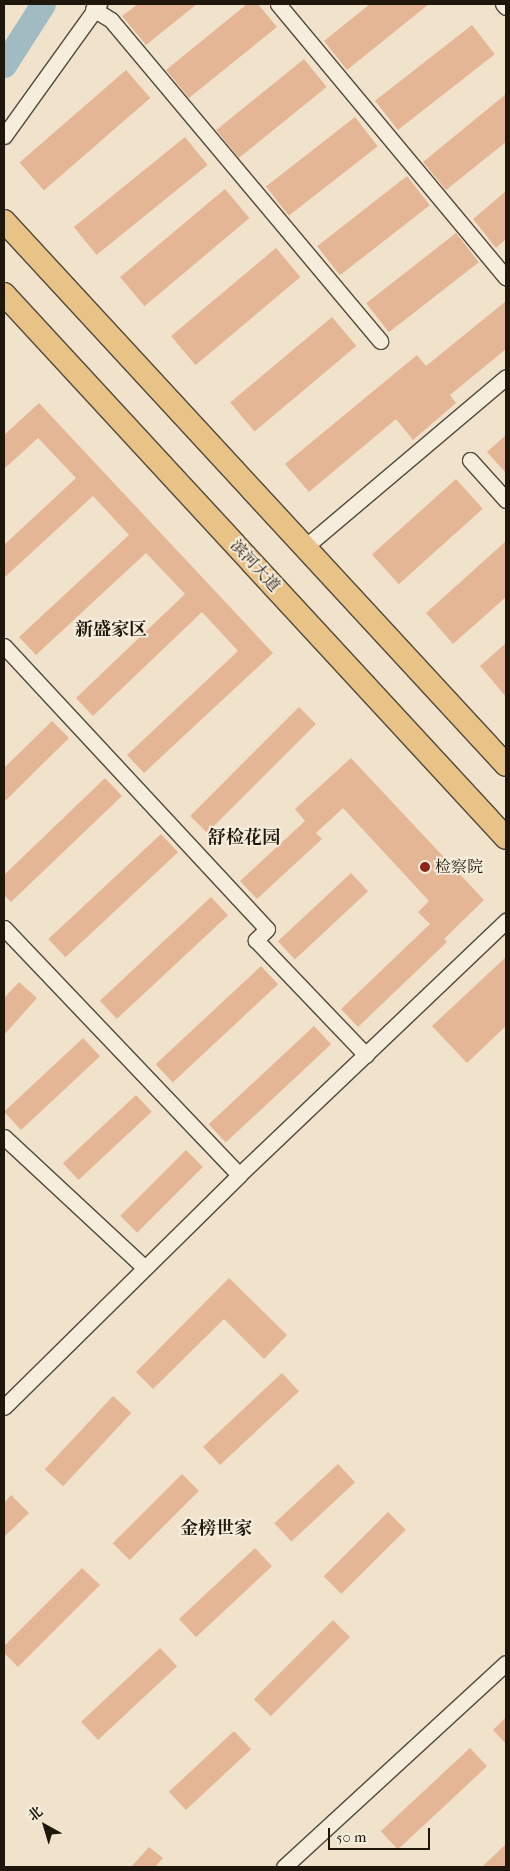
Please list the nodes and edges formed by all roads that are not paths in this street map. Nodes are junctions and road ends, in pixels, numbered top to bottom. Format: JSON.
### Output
{"nodes":[{"id":1,"x":278,"y":4,"type":"edge"},
{"id":2,"x":503,"y":4,"type":"edge"},
{"id":3,"x":96,"y":6,"type":"edge"},
{"id":4,"x":506,"y":8,"type":"edge"},
{"id":5,"x":4,"y":136,"type":"edge"},
{"id":6,"x":4,"y":221,"type":"edge"},
{"id":7,"x":506,"y":278,"type":"edge"},
{"id":8,"x":4,"y":294,"type":"edge"},
{"id":9,"x":380,"y":341,"type":"dead end"},
{"id":10,"x":506,"y":377,"type":"edge"},
{"id":11,"x":470,"y":460,"type":"dead end"},
{"id":12,"x":506,"y":500,"type":"edge"},
{"id":13,"x":305,"y":547,"type":"junction"},
{"id":14,"x":4,"y":646,"type":"edge"},
{"id":15,"x":506,"y":765,"type":"edge"},
{"id":16,"x":506,"y":838,"type":"edge"},
{"id":17,"x":506,"y":921,"type":"edge"},
{"id":18,"x":4,"y":928,"type":"edge"},
{"id":19,"x":366,"y":1055,"type":"junction"},
{"id":20,"x":4,"y":1137,"type":"edge"},
{"id":21,"x":239,"y":1175,"type":"junction"},
{"id":22,"x":145,"y":1268,"type":"junction"},
{"id":23,"x":4,"y":1407,"type":"edge"},
{"id":24,"x":506,"y":1663,"type":"edge"},
{"id":25,"x":284,"y":1867,"type":"edge"}],
"edges":[{"from":1,"to":7,"type":"street"},
{"from":2,"to":4,"type":"street"},
{"from":3,"to":5,"type":"street"},
{"from":3,"to":9,"type":"street"},
{"from":6,"to":13,"type":"main road"},
{"from":8,"to":16,"type":"main road","name":"滨河大道"},
{"from":10,"to":13,"type":"street"},
{"from":11,"to":12,"type":"street"},
{"from":13,"to":15,"type":"main road"},
{"from":14,"to":19,"type":"street"},
{"from":17,"to":19,"type":"street"},
{"from":18,"to":21,"type":"street"},
{"from":19,"to":21,"type":"street"},
{"from":20,"to":22,"type":"street"},
{"from":21,"to":22,"type":"street"},
{"from":22,"to":23,"type":"street"},
{"from":24,"to":25,"type":"street"}]}
